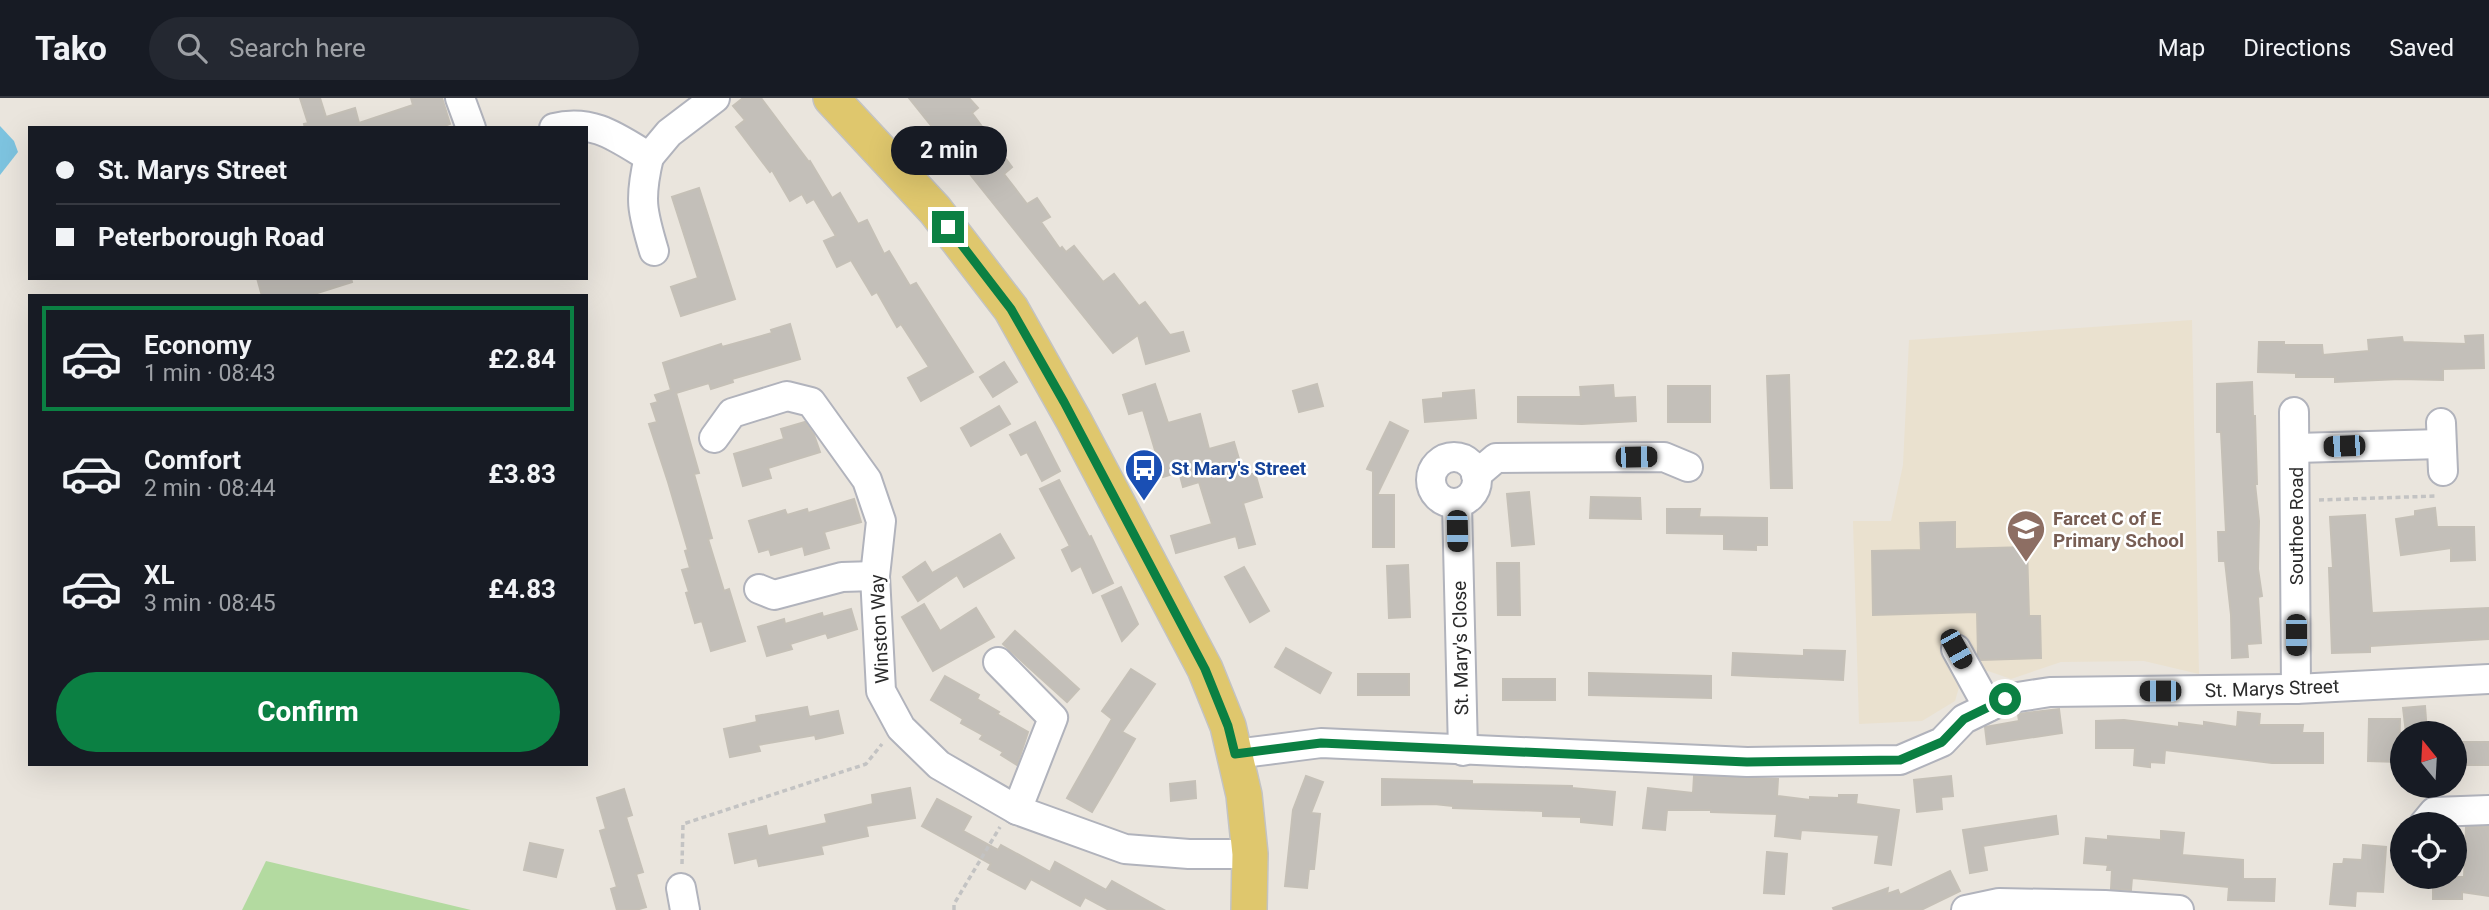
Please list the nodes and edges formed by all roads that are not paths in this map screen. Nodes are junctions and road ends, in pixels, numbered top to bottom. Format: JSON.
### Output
{"nodes":[{"id":1,"x":460,"y":98,"type":"edge"},
{"id":2,"x":715,"y":98,"type":"edge"},
{"id":3,"x":831,"y":98,"type":"edge"},
{"id":4,"x":470,"y":126,"type":"edge"},
{"id":5,"x":568,"y":126,"type":"edge"},
{"id":6,"x":649,"y":157,"type":"junction"},
{"id":7,"x":654,"y":251,"type":"dead end"},
{"id":8,"x":2294,"y":412,"type":"dead end"},
{"id":9,"x":714,"y":438,"type":"dead end"},
{"id":10,"x":2296,"y":448,"type":"junction"},
{"id":11,"x":1688,"y":467,"type":"dead end"},
{"id":12,"x":2443,"y":471,"type":"road end"},
{"id":13,"x":1476,"y":475,"type":"junction"},
{"id":14,"x":1457,"y":503,"type":"junction"},
{"id":15,"x":875,"y":576,"type":"junction"},
{"id":16,"x":759,"y":589,"type":"dead end"},
{"id":17,"x":1956,"y":649,"type":"dead end"},
{"id":18,"x":998,"y":662,"type":"dead end"},
{"id":19,"x":2489,"y":679,"type":"edge"},
{"id":20,"x":2296,"y":689,"type":"junction"},
{"id":21,"x":1988,"y":707,"type":"junction"},
{"id":22,"x":1463,"y":751,"type":"junction"},
{"id":23,"x":1235,"y":754,"type":"junction"},
{"id":24,"x":1015,"y":809,"type":"junction"},
{"id":25,"x":2489,"y":810,"type":"edge"},
{"id":26,"x":2433,"y":812,"type":"edge"},
{"id":27,"x":1250,"y":854,"type":"junction"},
{"id":28,"x":1249,"y":910,"type":"edge"},
{"id":29,"x":1966,"y":910,"type":"edge"},
{"id":30,"x":2179,"y":910,"type":"edge"}],
"edges":[{"from":1,"to":4,"type":"street"},
{"from":2,"to":6,"type":"street"},
{"from":3,"to":23,"type":"main road"},
{"from":5,"to":6,"type":"street"},
{"from":6,"to":7,"type":"street"},
{"from":8,"to":10,"type":"street","name":"Southoe Road"},
{"from":9,"to":15,"type":"street","name":"Winston Way"},
{"from":10,"to":12,"type":"street","name":"Southoe Road"},
{"from":10,"to":20,"type":"street","name":"Southoe Road"},
{"from":11,"to":13,"type":"street"},
{"from":13,"to":14,"type":"street"},
{"from":13,"to":14,"type":"street"},
{"from":14,"to":22,"type":"street","name":"St. Mary's Close"},
{"from":15,"to":16,"type":"street"},
{"from":15,"to":24,"type":"street","name":"Winston Way"},
{"from":17,"to":21,"type":"street"},
{"from":18,"to":24,"type":"street"},
{"from":19,"to":20,"type":"street","name":"St. Marys Street"},
{"from":20,"to":21,"type":"street","name":"St. Marys Street"},
{"from":21,"to":22,"type":"street","name":"St. Marys Street"},
{"from":22,"to":23,"type":"street","name":"St. Marys Street"},
{"from":23,"to":27,"type":"main road"},
{"from":24,"to":27,"type":"street","name":"Winston Way"},
{"from":25,"to":26,"type":"street"},
{"from":27,"to":28,"type":"main road"},
{"from":29,"to":30,"type":"street"}]}
